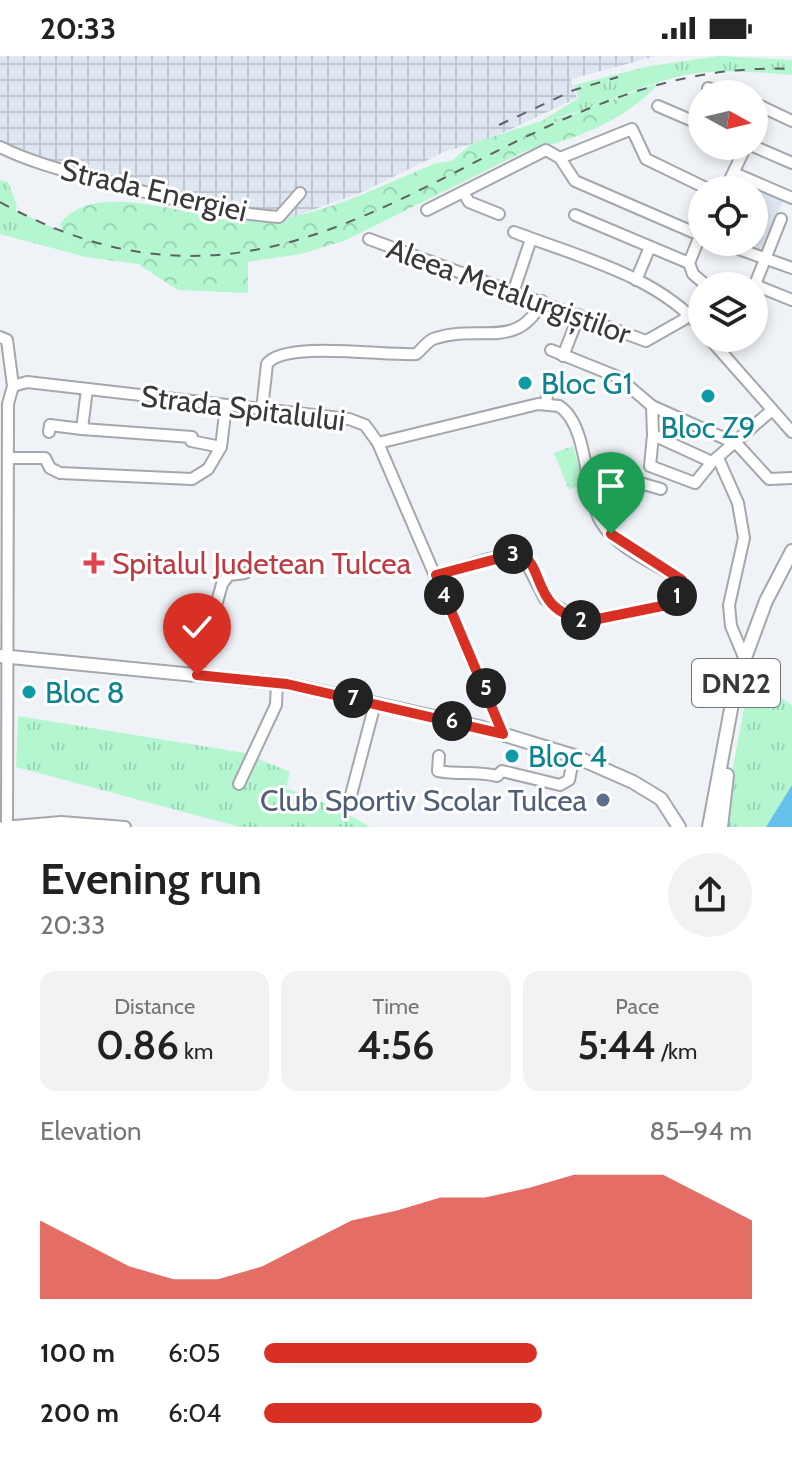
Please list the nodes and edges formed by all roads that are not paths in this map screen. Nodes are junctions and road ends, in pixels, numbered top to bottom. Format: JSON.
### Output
{"nodes":[{"id":1,"x":658,"y":106,"type":"dead end"},
{"id":2,"x":768,"y":110,"type":"edge"},
{"id":3,"x":688,"y":119,"type":"edge"},
{"id":4,"x":792,"y":121,"type":"edge"},
{"id":5,"x":0,"y":147,"type":"edge"},
{"id":6,"x":768,"y":153,"type":"edge"},
{"id":7,"x":560,"y":158,"type":"junction"},
{"id":8,"x":740,"y":160,"type":"edge"},
{"id":9,"x":792,"y":163,"type":"edge"},
{"id":10,"x":734,"y":173,"type":"junction"},
{"id":11,"x":732,"y":176,"type":"edge"},
{"id":12,"x":688,"y":179,"type":"edge"},
{"id":13,"x":463,"y":192,"type":"junction"},
{"id":14,"x":300,"y":193,"type":"dead end"},
{"id":15,"x":792,"y":198,"type":"edge"},
{"id":16,"x":427,"y":210,"type":"dead end"},
{"id":17,"x":499,"y":214,"type":"dead end"},
{"id":18,"x":575,"y":215,"type":"dead end"},
{"id":19,"x":781,"y":219,"type":"dead end"},
{"id":20,"x":688,"y":229,"type":"edge"},
{"id":21,"x":514,"y":232,"type":"dead end"},
{"id":22,"x":369,"y":239,"type":"dead end"},
{"id":23,"x":531,"y":239,"type":"junction"},
{"id":24,"x":650,"y":247,"type":"junction"},
{"id":25,"x":692,"y":256,"type":"edge"},
{"id":26,"x":759,"y":256,"type":"edge"},
{"id":27,"x":765,"y":258,"type":"junction"},
{"id":28,"x":689,"y":263,"type":"junction"},
{"id":29,"x":792,"y":268,"type":"edge"},
{"id":30,"x":692,"y":272,"type":"edge"},
{"id":31,"x":760,"y":272,"type":"edge"},
{"id":32,"x":636,"y":280,"type":"junction"},
{"id":33,"x":514,"y":290,"type":"junction"},
{"id":34,"x":768,"y":291,"type":"edge"},
{"id":35,"x":792,"y":300,"type":"edge"},
{"id":36,"x":542,"y":301,"type":"junction"},
{"id":37,"x":688,"y":312,"type":"edge"},
{"id":38,"x":579,"y":315,"type":"junction"},
{"id":39,"x":688,"y":315,"type":"edge"},
{"id":40,"x":0,"y":337,"type":"edge"},
{"id":41,"x":551,"y":350,"type":"dead end"},
{"id":42,"x":721,"y":352,"type":"edge"},
{"id":43,"x":563,"y":356,"type":"junction"},
{"id":44,"x":554,"y":380,"type":"dead end"},
{"id":45,"x":13,"y":386,"type":"junction"},
{"id":46,"x":87,"y":389,"type":"junction"},
{"id":47,"x":546,"y":403,"type":"junction"},
{"id":48,"x":226,"y":406,"type":"junction"},
{"id":49,"x":652,"y":406,"type":"junction"},
{"id":50,"x":262,"y":410,"type":"junction"},
{"id":51,"x":772,"y":410,"type":"junction"},
{"id":52,"x":82,"y":429,"type":"junction"},
{"id":53,"x":49,"y":432,"type":"dead end"},
{"id":54,"x":792,"y":432,"type":"edge"},
{"id":55,"x":653,"y":435,"type":"junction"},
{"id":56,"x":378,"y":443,"type":"junction"},
{"id":57,"x":737,"y":444,"type":"junction"},
{"id":58,"x":221,"y":447,"type":"junction"},
{"id":59,"x":10,"y":458,"type":"junction"},
{"id":60,"x":715,"y":460,"type":"junction"},
{"id":61,"x":792,"y":478,"type":"edge"},
{"id":62,"x":591,"y":485,"type":"junction"},
{"id":63,"x":661,"y":489,"type":"dead end"},
{"id":64,"x":792,"y":551,"type":"edge"},
{"id":65,"x":792,"y":564,"type":"edge"},
{"id":66,"x":245,"y":573,"type":"dead end"},
{"id":67,"x":436,"y":575,"type":"junction"},
{"id":68,"x":3,"y":656,"type":"edge"},
{"id":69,"x":744,"y":657,"type":"junction"},
{"id":70,"x":197,"y":675,"type":"junction"},
{"id":71,"x":277,"y":682,"type":"junction"},
{"id":72,"x":375,"y":704,"type":"junction"},
{"id":73,"x":503,"y":734,"type":"junction"},
{"id":74,"x":439,"y":756,"type":"dead end"},
{"id":75,"x":574,"y":756,"type":"junction"},
{"id":76,"x":239,"y":784,"type":"dead end"},
{"id":77,"x":351,"y":795,"type":"dead end"},
{"id":78,"x":679,"y":826,"type":"edge"},
{"id":79,"x":6,"y":827,"type":"edge"},
{"id":80,"x":125,"y":827,"type":"edge"},
{"id":81,"x":709,"y":827,"type":"edge"},
{"id":82,"x":721,"y":827,"type":"edge"}],
"edges":[{"from":1,"to":3,"type":"street"},
{"from":2,"to":4,"type":"street"},
{"from":5,"to":14,"type":"street","name":"Strada Energiei"},
{"from":6,"to":9,"type":"street"},
{"from":7,"to":12,"type":"street"},
{"from":7,"to":13,"type":"street"},
{"from":7,"to":20,"type":"street"},
{"from":8,"to":10,"type":"street"},
{"from":10,"to":11,"type":"street"},
{"from":10,"to":15,"type":"street"},
{"from":13,"to":16,"type":"street"},
{"from":13,"to":17,"type":"street"},
{"from":18,"to":24,"type":"street"},
{"from":19,"to":27,"type":"street"},
{"from":21,"to":23,"type":"street"},
{"from":22,"to":33,"type":"street","name":"Aleea Metalurgiștilor"},
{"from":23,"to":32,"type":"street"},
{"from":23,"to":33,"type":"street"},
{"from":24,"to":28,"type":"street"},
{"from":24,"to":32,"type":"street"},
{"from":25,"to":28,"type":"street"},
{"from":26,"to":27,"type":"street"},
{"from":27,"to":29,"type":"street"},
{"from":27,"to":31,"type":"street"},
{"from":28,"to":30,"type":"street"},
{"from":32,"to":37,"type":"street"},
{"from":33,"to":36,"type":"street","name":"Aleea Metalurgiștilor"},
{"from":34,"to":35,"type":"street"},
{"from":36,"to":38,"type":"street","name":"Aleea Metalurgiștilor"},
{"from":36,"to":50,"type":"street"},
{"from":38,"to":39,"type":"street","name":"Aleea Metalurgiștilor"},
{"from":38,"to":43,"type":"street"},
{"from":40,"to":45,"type":"street"},
{"from":41,"to":43,"type":"street"},
{"from":42,"to":51,"type":"street"},
{"from":43,"to":49,"type":"street"},
{"from":44,"to":47,"type":"street"},
{"from":45,"to":46,"type":"street","name":"Strada Spitalului"},
{"from":45,"to":59,"type":"street"},
{"from":46,"to":48,"type":"street","name":"Strada Spitalului"},
{"from":46,"to":52,"type":"street"},
{"from":47,"to":56,"type":"street"},
{"from":47,"to":62,"type":"street"},
{"from":48,"to":50,"type":"street","name":"Strada Spitalului"},
{"from":48,"to":58,"type":"street"},
{"from":49,"to":55,"type":"street"},
{"from":49,"to":57,"type":"street"},
{"from":50,"to":56,"type":"street","name":"Strada Spitalului"},
{"from":51,"to":54,"type":"street"},
{"from":51,"to":57,"type":"street"},
{"from":52,"to":53,"type":"street"},
{"from":52,"to":58,"type":"street"},
{"from":55,"to":60,"type":"street"},
{"from":55,"to":60,"type":"street"},
{"from":56,"to":67,"type":"street","name":"Strada Spitalului"},
{"from":57,"to":60,"type":"street"},
{"from":57,"to":61,"type":"street"},
{"from":58,"to":59,"type":"street"},
{"from":59,"to":68,"type":"street"},
{"from":60,"to":69,"type":"street"},
{"from":62,"to":63,"type":"street"},
{"from":62,"to":67,"type":"street"},
{"from":64,"to":69,"type":"main road","number":"DN22"},
{"from":65,"to":82,"type":"main road","number":"DN22"},
{"from":66,"to":70,"type":"street"},
{"from":67,"to":73,"type":"street","name":"Strada Spitalului"},
{"from":68,"to":70,"type":"main road"},
{"from":68,"to":79,"type":"street"},
{"from":69,"to":81,"type":"main road","number":"DN22"},
{"from":70,"to":71,"type":"main road"},
{"from":71,"to":72,"type":"main road"},
{"from":71,"to":76,"type":"street"},
{"from":72,"to":73,"type":"main road"},
{"from":72,"to":77,"type":"street"},
{"from":73,"to":75,"type":"main road"},
{"from":74,"to":75,"type":"street"},
{"from":75,"to":78,"type":"main road"},
{"from":79,"to":80,"type":"street"}]}
